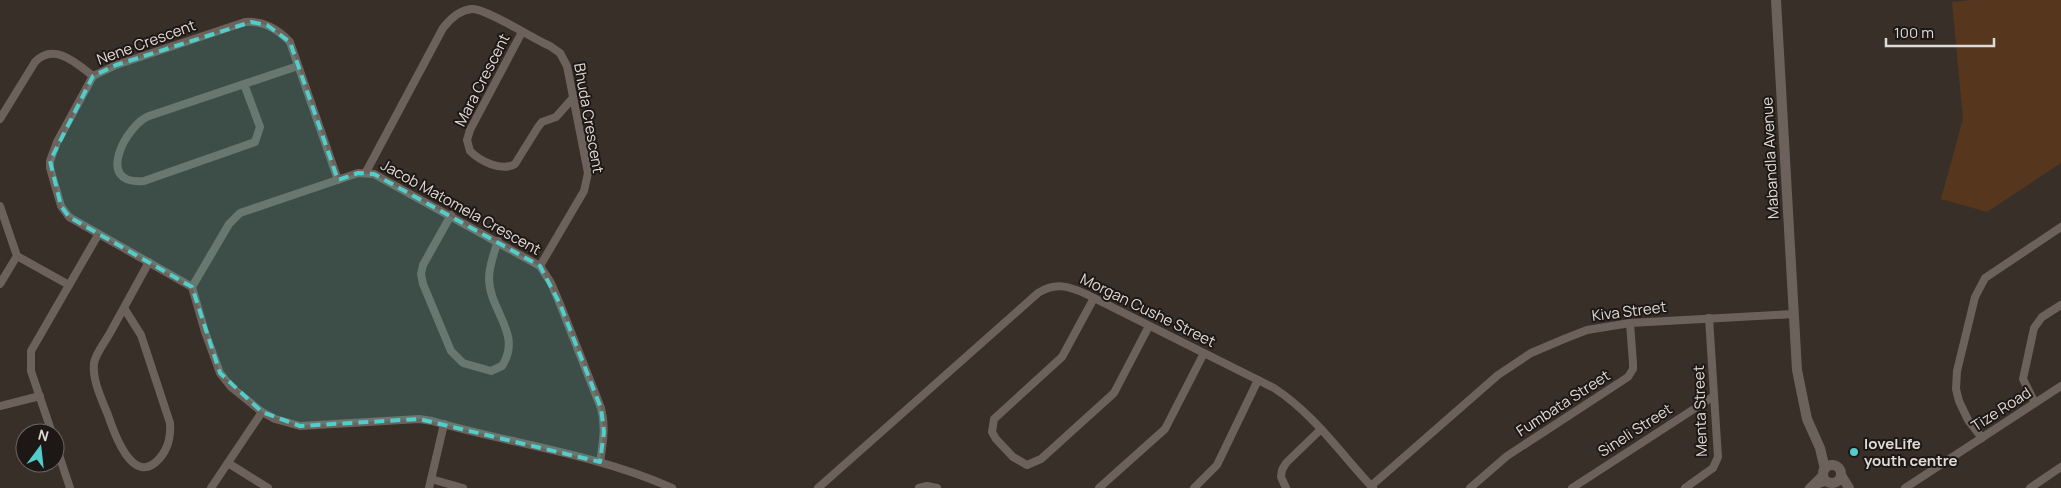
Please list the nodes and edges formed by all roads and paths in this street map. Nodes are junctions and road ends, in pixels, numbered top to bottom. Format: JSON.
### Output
{"nodes":[{"id":1,"x":1776,"y":0,"type":"edge"},
{"id":2,"x":522,"y":32,"type":"junction"},
{"id":3,"x":298,"y":66,"type":"junction"},
{"id":4,"x":93,"y":76,"type":"junction"},
{"id":5,"x":244,"y":84,"type":"junction"},
{"id":6,"x":572,"y":99,"type":"junction"},
{"id":7,"x":0,"y":119,"type":"edge"},
{"id":8,"x":366,"y":172,"type":"junction"},
{"id":9,"x":338,"y":180,"type":"junction"},
{"id":10,"x":0,"y":206,"type":"edge"},
{"id":11,"x":450,"y":215,"type":"junction"},
{"id":12,"x":2061,"y":227,"type":"edge"},
{"id":13,"x":98,"y":234,"type":"junction"},
{"id":14,"x":498,"y":241,"type":"junction"},
{"id":15,"x":17,"y":256,"type":"junction"},
{"id":16,"x":149,"y":262,"type":"junction"},
{"id":17,"x":540,"y":266,"type":"junction"},
{"id":18,"x":0,"y":284,"type":"edge"},
{"id":19,"x":69,"y":285,"type":"junction"},
{"id":20,"x":192,"y":286,"type":"junction"},
{"id":21,"x":1094,"y":298,"type":"junction"},
{"id":22,"x":2061,"y":305,"type":"edge"},
{"id":23,"x":124,"y":308,"type":"junction"},
{"id":24,"x":1794,"y":314,"type":"junction"},
{"id":25,"x":1709,"y":318,"type":"junction"},
{"id":26,"x":1630,"y":322,"type":"junction"},
{"id":27,"x":1148,"y":326,"type":"junction"},
{"id":28,"x":1204,"y":353,"type":"junction"},
{"id":29,"x":1258,"y":380,"type":"junction"},
{"id":30,"x":2061,"y":386,"type":"edge"},
{"id":31,"x":40,"y":396,"type":"junction"},
{"id":32,"x":1714,"y":396,"type":"junction"},
{"id":33,"x":2034,"y":403,"type":"junction"},
{"id":34,"x":0,"y":406,"type":"edge"},
{"id":35,"x":262,"y":412,"type":"junction"},
{"id":36,"x":49,"y":423,"type":"edge"},
{"id":37,"x":444,"y":424,"type":"junction"},
{"id":38,"x":1322,"y":430,"type":"junction"},
{"id":39,"x":1982,"y":438,"type":"junction"},
{"id":40,"x":600,"y":462,"type":"junction"},
{"id":41,"x":228,"y":463,"type":"junction"},
{"id":42,"x":2060,"y":469,"type":"edge"},
{"id":43,"x":65,"y":473,"type":"edge"},
{"id":44,"x":1830,"y":477,"type":"edge"},
{"id":45,"x":432,"y":479,"type":"junction"},
{"id":46,"x":1372,"y":487,"type":"edge"},
{"id":47,"x":70,"y":488,"type":"edge"},
{"id":48,"x":211,"y":488,"type":"edge"},
{"id":49,"x":268,"y":488,"type":"edge"},
{"id":50,"x":429,"y":488,"type":"edge"},
{"id":51,"x":463,"y":488,"type":"edge"},
{"id":52,"x":672,"y":488,"type":"edge"},
{"id":53,"x":818,"y":488,"type":"edge"},
{"id":54,"x":919,"y":488,"type":"edge"},
{"id":55,"x":937,"y":488,"type":"edge"},
{"id":56,"x":1099,"y":488,"type":"edge"},
{"id":57,"x":1194,"y":488,"type":"edge"},
{"id":58,"x":1286,"y":488,"type":"edge"},
{"id":59,"x":1470,"y":488,"type":"edge"},
{"id":60,"x":1572,"y":488,"type":"edge"},
{"id":61,"x":1685,"y":488,"type":"edge"},
{"id":62,"x":1809,"y":488,"type":"edge"},
{"id":63,"x":1849,"y":488,"type":"edge"},
{"id":64,"x":1905,"y":488,"type":"edge"},
{"id":65,"x":2030,"y":488,"type":"edge"}],
"edges":[{"from":1,"to":24,"type":"street","name":"Mabandla Avenue"},
{"from":2,"to":6,"type":"street","name":"Bhuda Crescent"},
{"from":2,"to":6,"type":"street","name":"Mara Crescent"},
{"from":2,"to":8,"type":"street","name":"Bhuda Crescent"},
{"from":3,"to":4,"type":"street","name":"Nene Crescent"},
{"from":3,"to":5,"type":"street"},
{"from":3,"to":9,"type":"street","name":"Nene Crescent"},
{"from":4,"to":7,"type":"street"},
{"from":4,"to":13,"type":"street","name":"Nene Crescent"},
{"from":5,"to":5,"type":"street"},
{"from":6,"to":17,"type":"street","name":"Bhuda Crescent"},
{"from":8,"to":9,"type":"street","name":"Jacob Matomela Crescent"},
{"from":8,"to":11,"type":"street","name":"Jacob Matomela Crescent"},
{"from":9,"to":20,"type":"street","name":"Jacob Matomela Crescent"},
{"from":10,"to":15,"type":"street"},
{"from":11,"to":14,"type":"street","name":"Jacob Matomela Crescent"},
{"from":11,"to":14,"type":"street"},
{"from":12,"to":39,"type":"street"},
{"from":13,"to":16,"type":"street","name":"Nene Crescent"},
{"from":13,"to":19,"type":"street"},
{"from":14,"to":17,"type":"street","name":"Jacob Matomela Crescent"},
{"from":15,"to":18,"type":"street"},
{"from":15,"to":19,"type":"street"},
{"from":16,"to":20,"type":"street","name":"Nene Crescent"},
{"from":16,"to":23,"type":"street"},
{"from":17,"to":40,"type":"street","name":"Jacob Matomela Crescent"},
{"from":19,"to":31,"type":"street"},
{"from":20,"to":35,"type":"street"},
{"from":21,"to":27,"type":"street","name":"Morgan Cushe Street"},
{"from":21,"to":27,"type":"street"},
{"from":21,"to":53,"type":"street","name":"Morgan Cushe Street"},
{"from":22,"to":33,"type":"street"},
{"from":23,"to":23,"type":"street"},
{"from":24,"to":25,"type":"street","name":"Kiva Street"},
{"from":24,"to":44,"type":"street","name":"Mabandla Avenue"},
{"from":25,"to":26,"type":"street","name":"Kiva Street"},
{"from":25,"to":32,"type":"street","name":"Menta Street"},
{"from":26,"to":46,"type":"street","name":"Kiva Street"},
{"from":26,"to":59,"type":"street","name":"Fumbata Street"},
{"from":27,"to":28,"type":"street","name":"Morgan Cushe Street"},
{"from":28,"to":29,"type":"street","name":"Morgan Cushe Street"},
{"from":28,"to":56,"type":"street"},
{"from":29,"to":38,"type":"street","name":"Morgan Cushe Street"},
{"from":29,"to":57,"type":"street"},
{"from":30,"to":33,"type":"street","name":"Tize Road"},
{"from":31,"to":34,"type":"street"},
{"from":31,"to":36,"type":"street"},
{"from":32,"to":60,"type":"street","name":"Sineli Street"},
{"from":32,"to":61,"type":"street","name":"Menta Street"},
{"from":33,"to":39,"type":"street","name":"Tize Road"},
{"from":35,"to":37,"type":"street"},
{"from":35,"to":41,"type":"street"},
{"from":37,"to":40,"type":"street"},
{"from":37,"to":45,"type":"street"},
{"from":38,"to":46,"type":"street","name":"Morgan Cushe Street"},
{"from":38,"to":58,"type":"street"},
{"from":39,"to":64,"type":"street","name":"Tize Road"},
{"from":40,"to":52,"type":"street"},
{"from":41,"to":48,"type":"street"},
{"from":41,"to":49,"type":"street"},
{"from":42,"to":65,"type":"street"},
{"from":43,"to":47,"type":"street"},
{"from":44,"to":62,"type":"street"},
{"from":44,"to":63,"type":"street"},
{"from":45,"to":50,"type":"street"},
{"from":45,"to":51,"type":"street"},
{"from":54,"to":55,"type":"street"}]}
